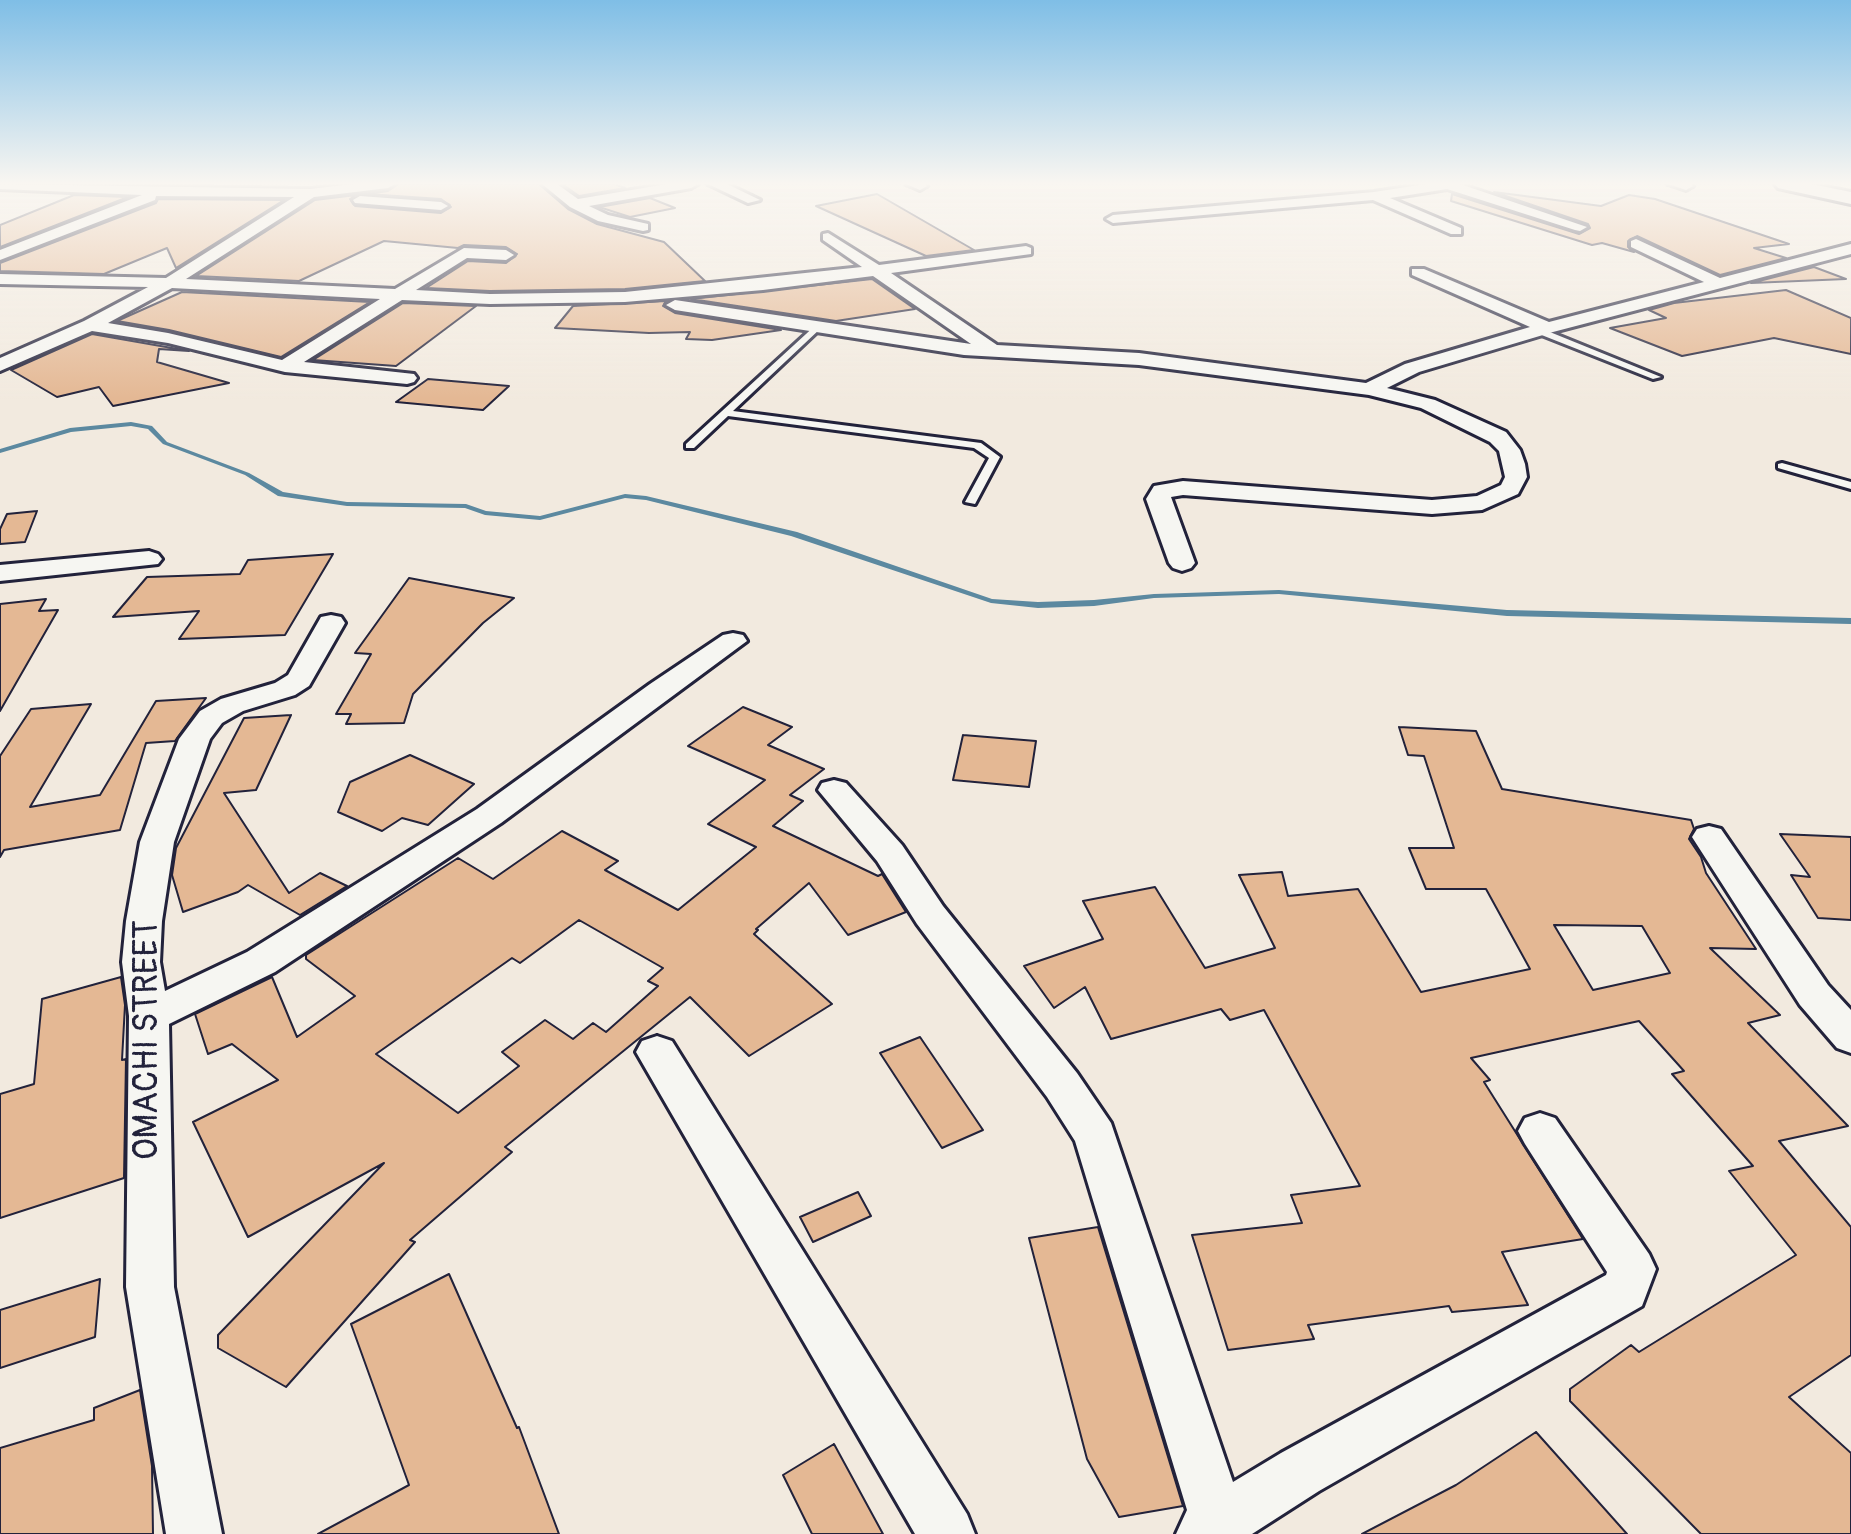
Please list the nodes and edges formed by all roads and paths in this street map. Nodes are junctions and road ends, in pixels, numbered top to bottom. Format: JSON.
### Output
{"nodes":[{"id":1,"x":214,"y":256,"type":"edge"},
{"id":2,"x":460,"y":256,"type":"edge"},
{"id":3,"x":855,"y":256,"type":"edge"},
{"id":4,"x":992,"y":256,"type":"edge"},
{"id":5,"x":1660,"y":256,"type":"edge"},
{"id":6,"x":1825,"y":256,"type":"edge"},
{"id":7,"x":877,"y":271,"type":"junction"},
{"id":8,"x":1418,"y":272,"type":"dead end"},
{"id":9,"x":0,"y":279,"type":"edge"},
{"id":10,"x":169,"y":283,"type":"junction"},
{"id":11,"x":1718,"y":283,"type":"junction"},
{"id":12,"x":400,"y":295,"type":"junction"},
{"id":13,"x":625,"y":297,"type":"junction"},
{"id":14,"x":90,"y":325,"type":"junction"},
{"id":15,"x":818,"y":326,"type":"junction"},
{"id":16,"x":1542,"y":329,"type":"junction"},
{"id":17,"x":991,"y":351,"type":"junction"},
{"id":18,"x":0,"y":365,"type":"edge"},
{"id":19,"x":285,"y":366,"type":"junction"},
{"id":20,"x":1656,"y":377,"type":"dead end"},
{"id":21,"x":407,"y":378,"type":"dead end"},
{"id":22,"x":1369,"y":389,"type":"junction"},
{"id":23,"x":726,"y":413,"type":"junction"},
{"id":24,"x":690,"y":446,"type":"dead end"},
{"id":25,"x":1782,"y":466,"type":"dead end"},
{"id":26,"x":1851,"y":486,"type":"edge"},
{"id":27,"x":971,"y":502,"type":"dead end"},
{"id":28,"x":149,"y":559,"type":"dead end"},
{"id":29,"x":1182,"y":563,"type":"dead end"},
{"id":30,"x":0,"y":573,"type":"edge"},
{"id":31,"x":331,"y":623,"type":"dead end"},
{"id":32,"x":733,"y":641,"type":"dead end"},
{"id":33,"x":834,"y":790,"type":"dead end"},
{"id":34,"x":1709,"y":837,"type":"dead end"},
{"id":35,"x":149,"y":1016,"type":"junction"},
{"id":36,"x":1851,"y":1037,"type":"edge"},
{"id":37,"x":657,"y":1052,"type":"dead end"},
{"id":38,"x":1540,"y":1131,"type":"dead end"},
{"id":39,"x":1210,"y":1528,"type":"edge"},
{"id":40,"x":194,"y":1534,"type":"edge"},
{"id":41,"x":947,"y":1534,"type":"edge"}],
"edges":[{"from":1,"to":10,"type":"street"},
{"from":2,"to":12,"type":"street"},
{"from":3,"to":7,"type":"street"},
{"from":4,"to":7,"type":"street"},
{"from":5,"to":11,"type":"street"},
{"from":6,"to":11,"type":"street"},
{"from":7,"to":13,"type":"street"},
{"from":7,"to":17,"type":"street"},
{"from":8,"to":16,"type":"street"},
{"from":9,"to":10,"type":"street"},
{"from":10,"to":12,"type":"street"},
{"from":10,"to":14,"type":"street"},
{"from":11,"to":16,"type":"street"},
{"from":12,"to":13,"type":"street"},
{"from":12,"to":19,"type":"street"},
{"from":13,"to":15,"type":"street"},
{"from":14,"to":18,"type":"street"},
{"from":14,"to":19,"type":"street"},
{"from":15,"to":17,"type":"street"},
{"from":15,"to":23,"type":"lane"},
{"from":16,"to":20,"type":"lane"},
{"from":16,"to":22,"type":"street"},
{"from":17,"to":22,"type":"street"},
{"from":19,"to":21,"type":"street"},
{"from":22,"to":29,"type":"street"},
{"from":23,"to":24,"type":"lane"},
{"from":23,"to":27,"type":"lane"},
{"from":25,"to":26,"type":"lane"},
{"from":28,"to":30,"type":"street"},
{"from":31,"to":35,"type":"street","name":"OMACHI STREET"},
{"from":32,"to":35,"type":"street"},
{"from":33,"to":39,"type":"street"},
{"from":34,"to":36,"type":"street"},
{"from":35,"to":40,"type":"street","name":"OMACHI STREET"},
{"from":37,"to":41,"type":"street"},
{"from":38,"to":39,"type":"street"}]}
